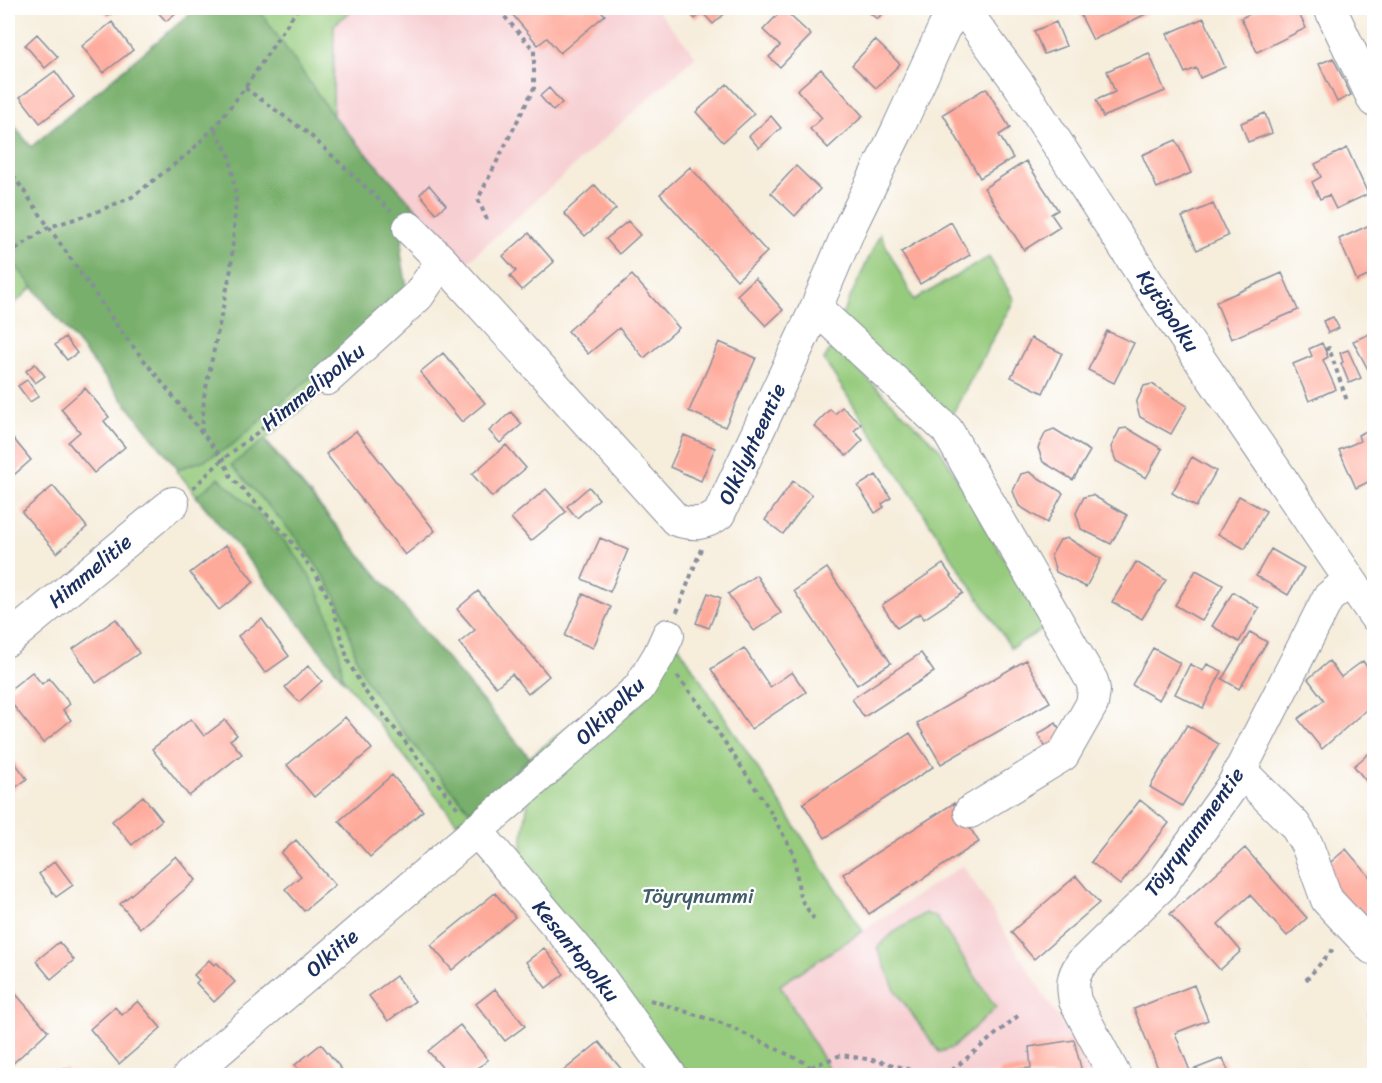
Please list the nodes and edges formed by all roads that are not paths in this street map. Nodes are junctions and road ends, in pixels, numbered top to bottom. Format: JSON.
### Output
{"nodes":[{"id":1,"x":961,"y":8,"type":"edge"},
{"id":2,"x":1330,"y":8,"type":"edge"},
{"id":3,"x":1374,"y":100,"type":"edge"},
{"id":4,"x":409,"y":228,"type":"road end"},
{"id":5,"x":442,"y":261,"type":"junction"},
{"id":6,"x":816,"y":308,"type":"junction"},
{"id":7,"x":327,"y":379,"type":"road end"},
{"id":8,"x":173,"y":503,"type":"road end"},
{"id":9,"x":1350,"y":580,"type":"junction"},
{"id":10,"x":1374,"y":615,"type":"edge"},
{"id":11,"x":8,"y":640,"type":"edge"},
{"id":12,"x":664,"y":645,"type":"road end"},
{"id":13,"x":1240,"y":770,"type":"junction"},
{"id":14,"x":970,"y":812,"type":"dead end"},
{"id":15,"x":476,"y":830,"type":"junction"},
{"id":16,"x":1362,"y":938,"type":"road end"},
{"id":17,"x":189,"y":1076,"type":"edge"},
{"id":18,"x":671,"y":1076,"type":"edge"},
{"id":19,"x":1115,"y":1076,"type":"edge"}],
"edges":[{"from":1,"to":6,"type":"street","name":"Olkilyhteentie"},
{"from":1,"to":9,"type":"street","name":"Kytöpolku"},
{"from":2,"to":3,"type":"street"},
{"from":4,"to":5,"type":"street","name":"Olkilyhteentie"},
{"from":5,"to":6,"type":"street","name":"Olkilyhteentie"},
{"from":5,"to":7,"type":"street","name":"Himmelipolku"},
{"from":6,"to":14,"type":"street"},
{"from":8,"to":11,"type":"street","name":"Himmelitie"},
{"from":9,"to":10,"type":"street","name":"Kytöpolku"},
{"from":9,"to":13,"type":"street","name":"Töyrynummentie"},
{"from":12,"to":15,"type":"street","name":"Olkipolku"},
{"from":13,"to":16,"type":"street"},
{"from":13,"to":19,"type":"street","name":"Töyrynummentie"},
{"from":15,"to":17,"type":"street","name":"Olkitie"},
{"from":15,"to":18,"type":"street","name":"Kesantopolku"}]}
